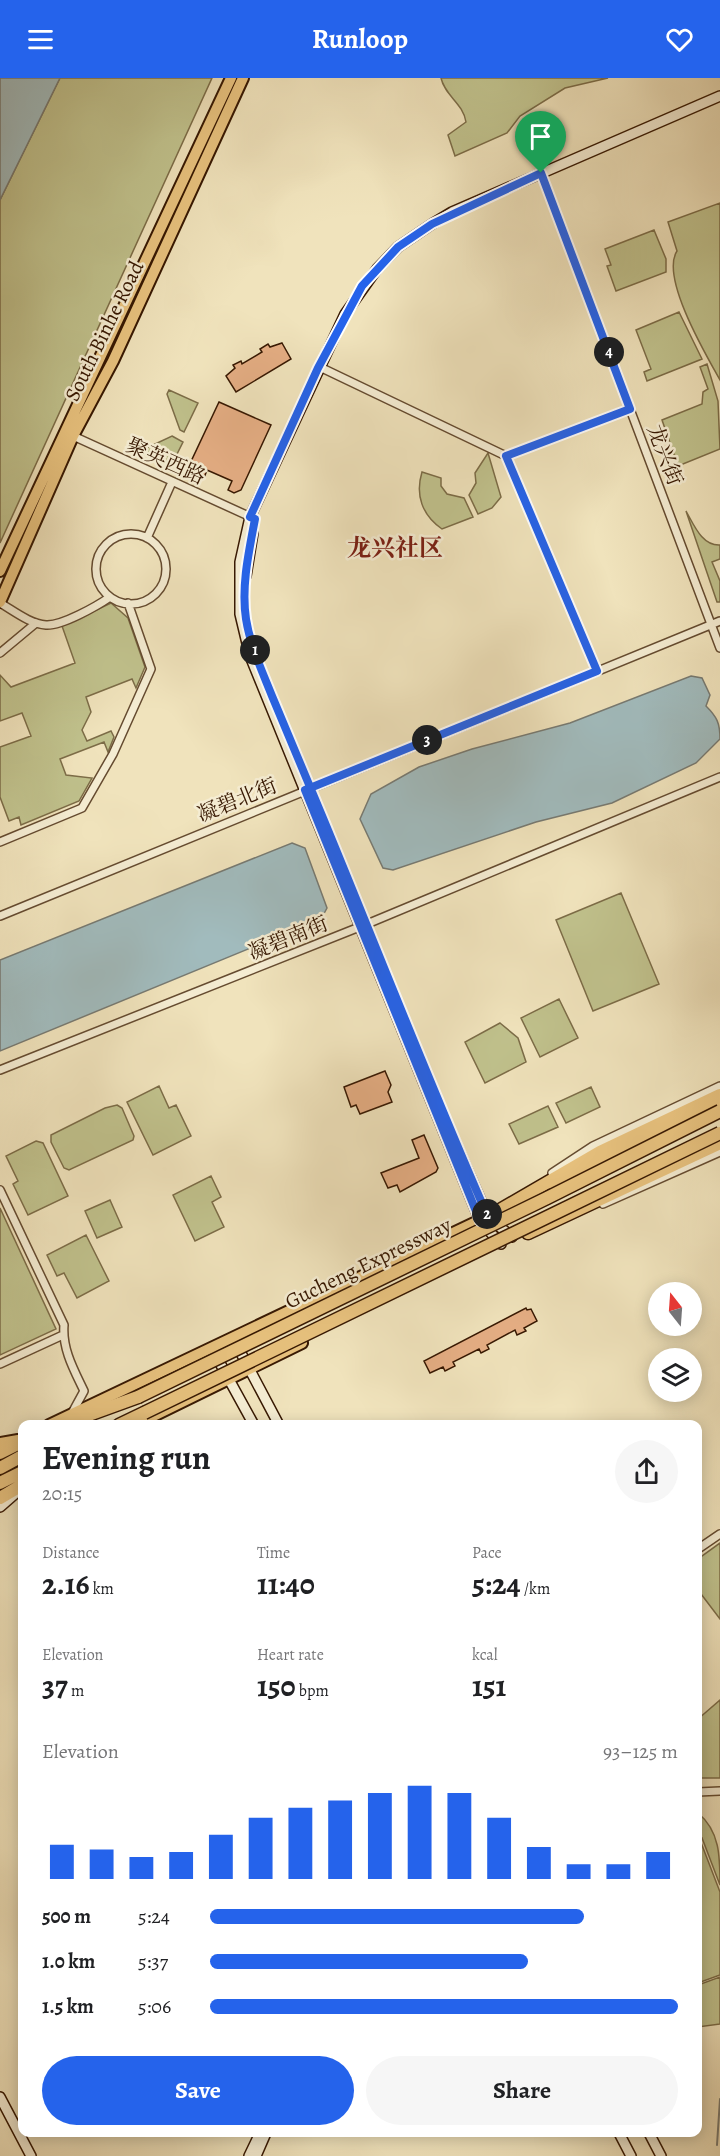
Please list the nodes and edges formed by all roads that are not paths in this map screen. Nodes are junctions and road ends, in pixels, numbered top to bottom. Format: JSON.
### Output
{"nodes":[{"id":1,"x":231,"y":78,"type":"edge"},
{"id":2,"x":243,"y":78,"type":"edge"},
{"id":3,"x":720,"y":96,"type":"edge"},
{"id":4,"x":720,"y":101,"type":"edge"},
{"id":5,"x":542,"y":176,"type":"junction"},
{"id":6,"x":324,"y":369,"type":"junction"},
{"id":7,"x":630,"y":409,"type":"junction"},
{"id":8,"x":68,"y":434,"type":"junction"},
{"id":9,"x":506,"y":456,"type":"junction"},
{"id":10,"x":172,"y":482,"type":"junction"},
{"id":11,"x":253,"y":518,"type":"junction"},
{"id":12,"x":147,"y":538,"type":"junction"},
{"id":13,"x":0,"y":571,"type":"edge"},
{"id":14,"x":110,"y":597,"type":"junction"},
{"id":15,"x":0,"y":602,"type":"edge"},
{"id":16,"x":128,"y":603,"type":"junction"},
{"id":17,"x":720,"y":621,"type":"edge"},
{"id":18,"x":36,"y":623,"type":"junction"},
{"id":19,"x":711,"y":624,"type":"junction"},
{"id":20,"x":720,"y":648,"type":"edge"},
{"id":21,"x":0,"y":653,"type":"edge"},
{"id":22,"x":597,"y":671,"type":"junction"},
{"id":23,"x":720,"y":777,"type":"edge"},
{"id":24,"x":308,"y":789,"type":"junction"},
{"id":25,"x":0,"y":842,"type":"edge"},
{"id":26,"x":0,"y":916,"type":"edge"},
{"id":27,"x":364,"y":925,"type":"junction"},
{"id":28,"x":0,"y":1070,"type":"edge"},
{"id":29,"x":720,"y":1086,"type":"edge"},
{"id":30,"x":720,"y":1095,"type":"edge"},
{"id":31,"x":720,"y":1103,"type":"edge"},
{"id":32,"x":720,"y":1111,"type":"edge"},
{"id":33,"x":720,"y":1133,"type":"edge"},
{"id":34,"x":720,"y":1141,"type":"edge"},
{"id":35,"x":720,"y":1152,"type":"edge"},
{"id":36,"x":0,"y":1190,"type":"edge"},
{"id":37,"x":484,"y":1219,"type":"junction"},
{"id":38,"x":514,"y":1239,"type":"junction"},
{"id":39,"x":501,"y":1244,"type":"junction"},
{"id":40,"x":63,"y":1335,"type":"junction"},
{"id":41,"x":233,"y":1338,"type":"junction"},
{"id":42,"x":211,"y":1348,"type":"junction"},
{"id":43,"x":0,"y":1364,"type":"edge"},
{"id":44,"x":249,"y":1369,"type":"junction"},
{"id":45,"x":230,"y":1378,"type":"junction"},
{"id":46,"x":138,"y":1397,"type":"junction"},
{"id":47,"x":72,"y":1413,"type":"junction"},
{"id":48,"x":144,"y":1413,"type":"junction"},
{"id":49,"x":59,"y":1420,"type":"edge"},
{"id":50,"x":75,"y":1420,"type":"edge"},
{"id":51,"x":93,"y":1420,"type":"edge"},
{"id":52,"x":129,"y":1420,"type":"edge"},
{"id":53,"x":132,"y":1420,"type":"edge"},
{"id":54,"x":145,"y":1420,"type":"edge"},
{"id":55,"x":251,"y":1420,"type":"edge"},
{"id":56,"x":276,"y":1420,"type":"edge"},
{"id":57,"x":18,"y":1440,"type":"edge"},
{"id":58,"x":18,"y":1442,"type":"edge"},
{"id":59,"x":0,"y":1443,"type":"edge"},
{"id":60,"x":0,"y":1451,"type":"edge"},
{"id":61,"x":18,"y":1458,"type":"edge"},
{"id":62,"x":0,"y":1468,"type":"edge"},
{"id":63,"x":18,"y":1474,"type":"edge"},
{"id":64,"x":18,"y":1482,"type":"edge"},
{"id":65,"x":0,"y":1483,"type":"edge"},
{"id":66,"x":18,"y":1488,"type":"edge"},
{"id":67,"x":18,"y":1490,"type":"edge"},
{"id":68,"x":0,"y":1491,"type":"edge"},
{"id":69,"x":0,"y":1498,"type":"edge"},
{"id":70,"x":0,"y":1507,"type":"edge"},
{"id":71,"x":720,"y":1534,"type":"edge"},
{"id":72,"x":702,"y":1546,"type":"edge"},
{"id":73,"x":702,"y":1791,"type":"edge"},
{"id":74,"x":720,"y":1791,"type":"edge"},
{"id":75,"x":0,"y":2090,"type":"edge"},
{"id":76,"x":0,"y":2097,"type":"edge"},
{"id":77,"x":18,"y":2124,"type":"edge"},
{"id":78,"x":18,"y":2129,"type":"edge"},
{"id":79,"x":22,"y":2137,"type":"edge"},
{"id":80,"x":25,"y":2137,"type":"edge"},
{"id":81,"x":258,"y":2137,"type":"edge"},
{"id":82,"x":264,"y":2137,"type":"edge"},
{"id":83,"x":621,"y":2137,"type":"edge"},
{"id":84,"x":651,"y":2137,"type":"edge"},
{"id":85,"x":33,"y":2156,"type":"edge"},
{"id":86,"x":249,"y":2156,"type":"edge"},
{"id":87,"x":256,"y":2156,"type":"edge"},
{"id":88,"x":631,"y":2156,"type":"edge"},
{"id":89,"x":661,"y":2156,"type":"edge"}],
"edges":[{"from":1,"to":8,"type":"main road","name":"South Binhe Road"},
{"from":2,"to":8,"type":"main road","name":"South Binhe Road"},
{"from":3,"to":5,"type":"main road"},
{"from":4,"to":5,"type":"main road"},
{"from":5,"to":6,"type":"main road"},
{"from":5,"to":7,"type":"street","name":"龙兴街"},
{"from":5,"to":11,"type":"main road"},
{"from":6,"to":9,"type":"street"},
{"from":6,"to":11,"type":"main road"},
{"from":7,"to":9,"type":"street"},
{"from":7,"to":19,"type":"street","name":"龙兴街"},
{"from":8,"to":10,"type":"street","name":"聚英西路"},
{"from":8,"to":13,"type":"main road","name":"South Binhe Road"},
{"from":8,"to":15,"type":"main road","name":"South Binhe Road"},
{"from":9,"to":22,"type":"street"},
{"from":10,"to":11,"type":"street","name":"聚英西路"},
{"from":10,"to":12,"type":"street"},
{"from":11,"to":24,"type":"main road"},
{"from":12,"to":14,"type":"street"},
{"from":12,"to":16,"type":"street"},
{"from":14,"to":16,"type":"street"},
{"from":14,"to":18,"type":"street"},
{"from":15,"to":18,"type":"street"},
{"from":16,"to":25,"type":"street"},
{"from":17,"to":19,"type":"street","name":"凝碧北街"},
{"from":18,"to":21,"type":"street"},
{"from":19,"to":20,"type":"street","name":"龙兴街"},
{"from":19,"to":22,"type":"street","name":"凝碧北街"},
{"from":22,"to":24,"type":"street","name":"凝碧北街"},
{"from":23,"to":27,"type":"street","name":"凝碧南街"},
{"from":24,"to":26,"type":"street","name":"凝碧北街"},
{"from":24,"to":27,"type":"main road"},
{"from":27,"to":28,"type":"street","name":"凝碧南街"},
{"from":27,"to":37,"type":"main road"},
{"from":29,"to":37,"type":"street"},
{"from":30,"to":37,"type":"highway"},
{"from":31,"to":37,"type":"main road"},
{"from":32,"to":46,"type":"highway","name":"Gucheng Expressway","bridge":true},
{"from":33,"to":48,"type":"highway","name":"Gucheng Expressway","bridge":true},
{"from":34,"to":38,"type":"main road"},
{"from":34,"to":38,"type":"highway"},
{"from":35,"to":38,"type":"street"},
{"from":36,"to":40,"type":"street"},
{"from":37,"to":38,"type":"main road"},
{"from":37,"to":39,"type":"main road"},
{"from":37,"to":41,"type":"main road"},
{"from":38,"to":39,"type":"main road"},
{"from":39,"to":44,"type":"main road"},
{"from":40,"to":43,"type":"street"},
{"from":40,"to":47,"type":"street"},
{"from":41,"to":42,"type":"main road"},
{"from":41,"to":44,"type":"main road"},
{"from":42,"to":45,"type":"main road"},
{"from":42,"to":47,"type":"main road"},
{"from":44,"to":45,"type":"main road"},
{"from":44,"to":56,"type":"main road"},
{"from":45,"to":54,"type":"main road"},
{"from":45,"to":55,"type":"main road"},
{"from":46,"to":50,"type":"highway","name":"Gucheng Expressway"},
{"from":46,"to":51,"type":"highway"},
{"from":47,"to":49,"type":"main road"},
{"from":48,"to":52,"type":"highway"},
{"from":48,"to":53,"type":"highway","name":"Gucheng Expressway"},
{"from":57,"to":59,"type":"main road"},
{"from":58,"to":60,"type":"highway"},
{"from":61,"to":62,"type":"highway"},
{"from":63,"to":65,"type":"highway"},
{"from":64,"to":68,"type":"main road"},
{"from":66,"to":69,"type":"highway"},
{"from":67,"to":70,"type":"main road"},
{"from":71,"to":72,"type":"street"},
{"from":73,"to":74,"type":"street"},
{"from":75,"to":77,"type":"main road"},
{"from":76,"to":78,"type":"main road"},
{"from":79,"to":85,"type":"main road"},
{"from":80,"to":85,"type":"main road"},
{"from":81,"to":86,"type":"main road"},
{"from":82,"to":87,"type":"main road"},
{"from":83,"to":88,"type":"main road"},
{"from":84,"to":89,"type":"main road"}]}
